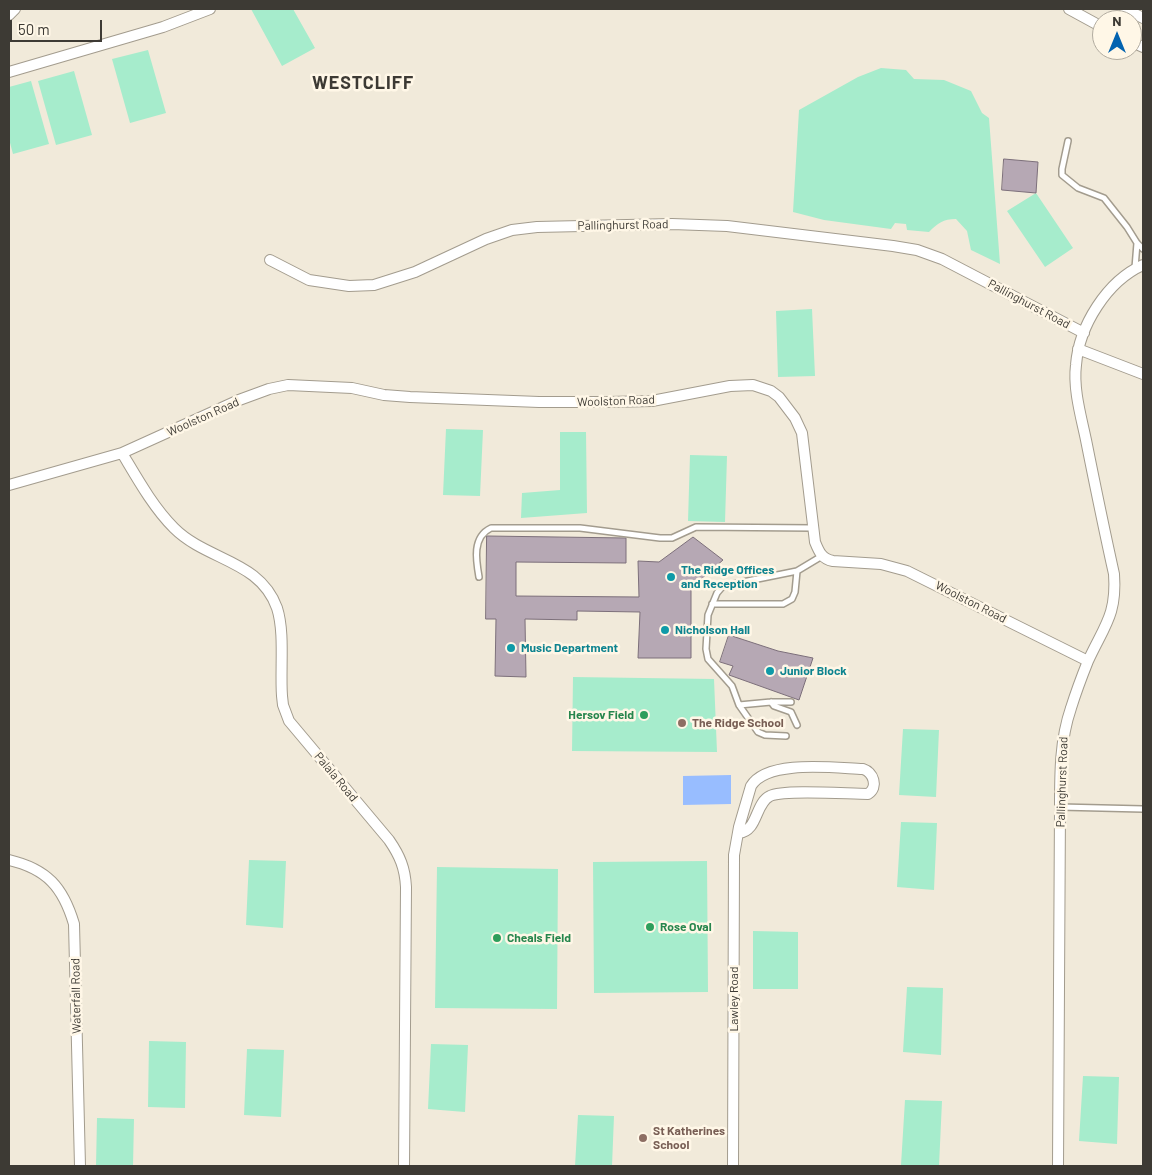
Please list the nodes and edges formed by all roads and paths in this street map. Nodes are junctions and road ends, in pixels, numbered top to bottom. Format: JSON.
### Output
{"nodes":[{"id":1,"x":15,"y":9,"type":"edge"},
{"id":2,"x":210,"y":9,"type":"edge"},
{"id":3,"x":1069,"y":9,"type":"edge"},
{"id":4,"x":1124,"y":9,"type":"edge"},
{"id":5,"x":9,"y":15,"type":"edge"},
{"id":6,"x":1143,"y":18,"type":"edge"},
{"id":7,"x":1092,"y":22,"type":"edge"},
{"id":8,"x":9,"y":72,"type":"edge"},
{"id":9,"x":1068,"y":141,"type":"dead end"},
{"id":10,"x":1137,"y":243,"type":"junction"},
{"id":11,"x":1143,"y":248,"type":"edge"},
{"id":12,"x":270,"y":260,"type":"dead end"},
{"id":13,"x":1139,"y":267,"type":"edge"},
{"id":14,"x":1084,"y":333,"type":"junction"},
{"id":15,"x":1078,"y":349,"type":"junction"},
{"id":16,"x":1143,"y":374,"type":"edge"},
{"id":17,"x":122,"y":453,"type":"junction"},
{"id":18,"x":9,"y":484,"type":"edge"},
{"id":19,"x":813,"y":528,"type":"junction"},
{"id":20,"x":822,"y":556,"type":"junction"},
{"id":21,"x":797,"y":571,"type":"junction"},
{"id":22,"x":480,"y":577,"type":"dead end"},
{"id":23,"x":712,"y":604,"type":"junction"},
{"id":24,"x":1088,"y":661,"type":"junction"},
{"id":25,"x":772,"y":702,"type":"junction"},
{"id":26,"x":791,"y":702,"type":"dead end"},
{"id":27,"x":738,"y":705,"type":"junction"},
{"id":28,"x":797,"y":724,"type":"dead end"},
{"id":29,"x":786,"y":736,"type":"dead end"},
{"id":30,"x":1060,"y":807,"type":"junction"},
{"id":31,"x":1143,"y":809,"type":"edge"},
{"id":32,"x":739,"y":833,"type":"junction"},
{"id":33,"x":9,"y":860,"type":"edge"},
{"id":34,"x":80,"y":1166,"type":"edge"},
{"id":35,"x":404,"y":1166,"type":"edge"},
{"id":36,"x":733,"y":1166,"type":"edge"},
{"id":37,"x":1058,"y":1166,"type":"edge"}],
"edges":[{"from":1,"to":5,"type":"street"},
{"from":2,"to":8,"type":"street"},
{"from":3,"to":7,"type":"street"},
{"from":4,"to":6,"type":"street"},
{"from":9,"to":10,"type":"lane"},
{"from":10,"to":11,"type":"lane"},
{"from":10,"to":13,"type":"lane"},
{"from":12,"to":14,"type":"street","name":"Pallinghurst Road"},
{"from":13,"to":14,"type":"street"},
{"from":14,"to":15,"type":"street","name":"Pallinghurst Road"},
{"from":15,"to":16,"type":"street"},
{"from":15,"to":24,"type":"street","name":"Pallinghurst Road"},
{"from":17,"to":18,"type":"street","name":"Woolston Road"},
{"from":17,"to":19,"type":"street","name":"Woolston Road"},
{"from":17,"to":35,"type":"street","name":"Palala Road"},
{"from":19,"to":20,"type":"street","name":"Woolston Road"},
{"from":19,"to":22,"type":"lane"},
{"from":20,"to":21,"type":"lane"},
{"from":20,"to":24,"type":"street","name":"Woolston Road"},
{"from":21,"to":23,"type":"lane"},
{"from":21,"to":23,"type":"lane"},
{"from":23,"to":27,"type":"lane"},
{"from":24,"to":30,"type":"street","name":"Pallinghurst Road"},
{"from":25,"to":26,"type":"lane"},
{"from":25,"to":27,"type":"lane"},
{"from":25,"to":28,"type":"lane"},
{"from":27,"to":29,"type":"lane"},
{"from":30,"to":31,"type":"lane"},
{"from":30,"to":37,"type":"street","name":"Pallinghurst Road"},
{"from":32,"to":32,"type":"street","name":"Lawley Road"},
{"from":32,"to":36,"type":"street","name":"Lawley Road"},
{"from":33,"to":34,"type":"street","name":"Waterfall Road"}]}
